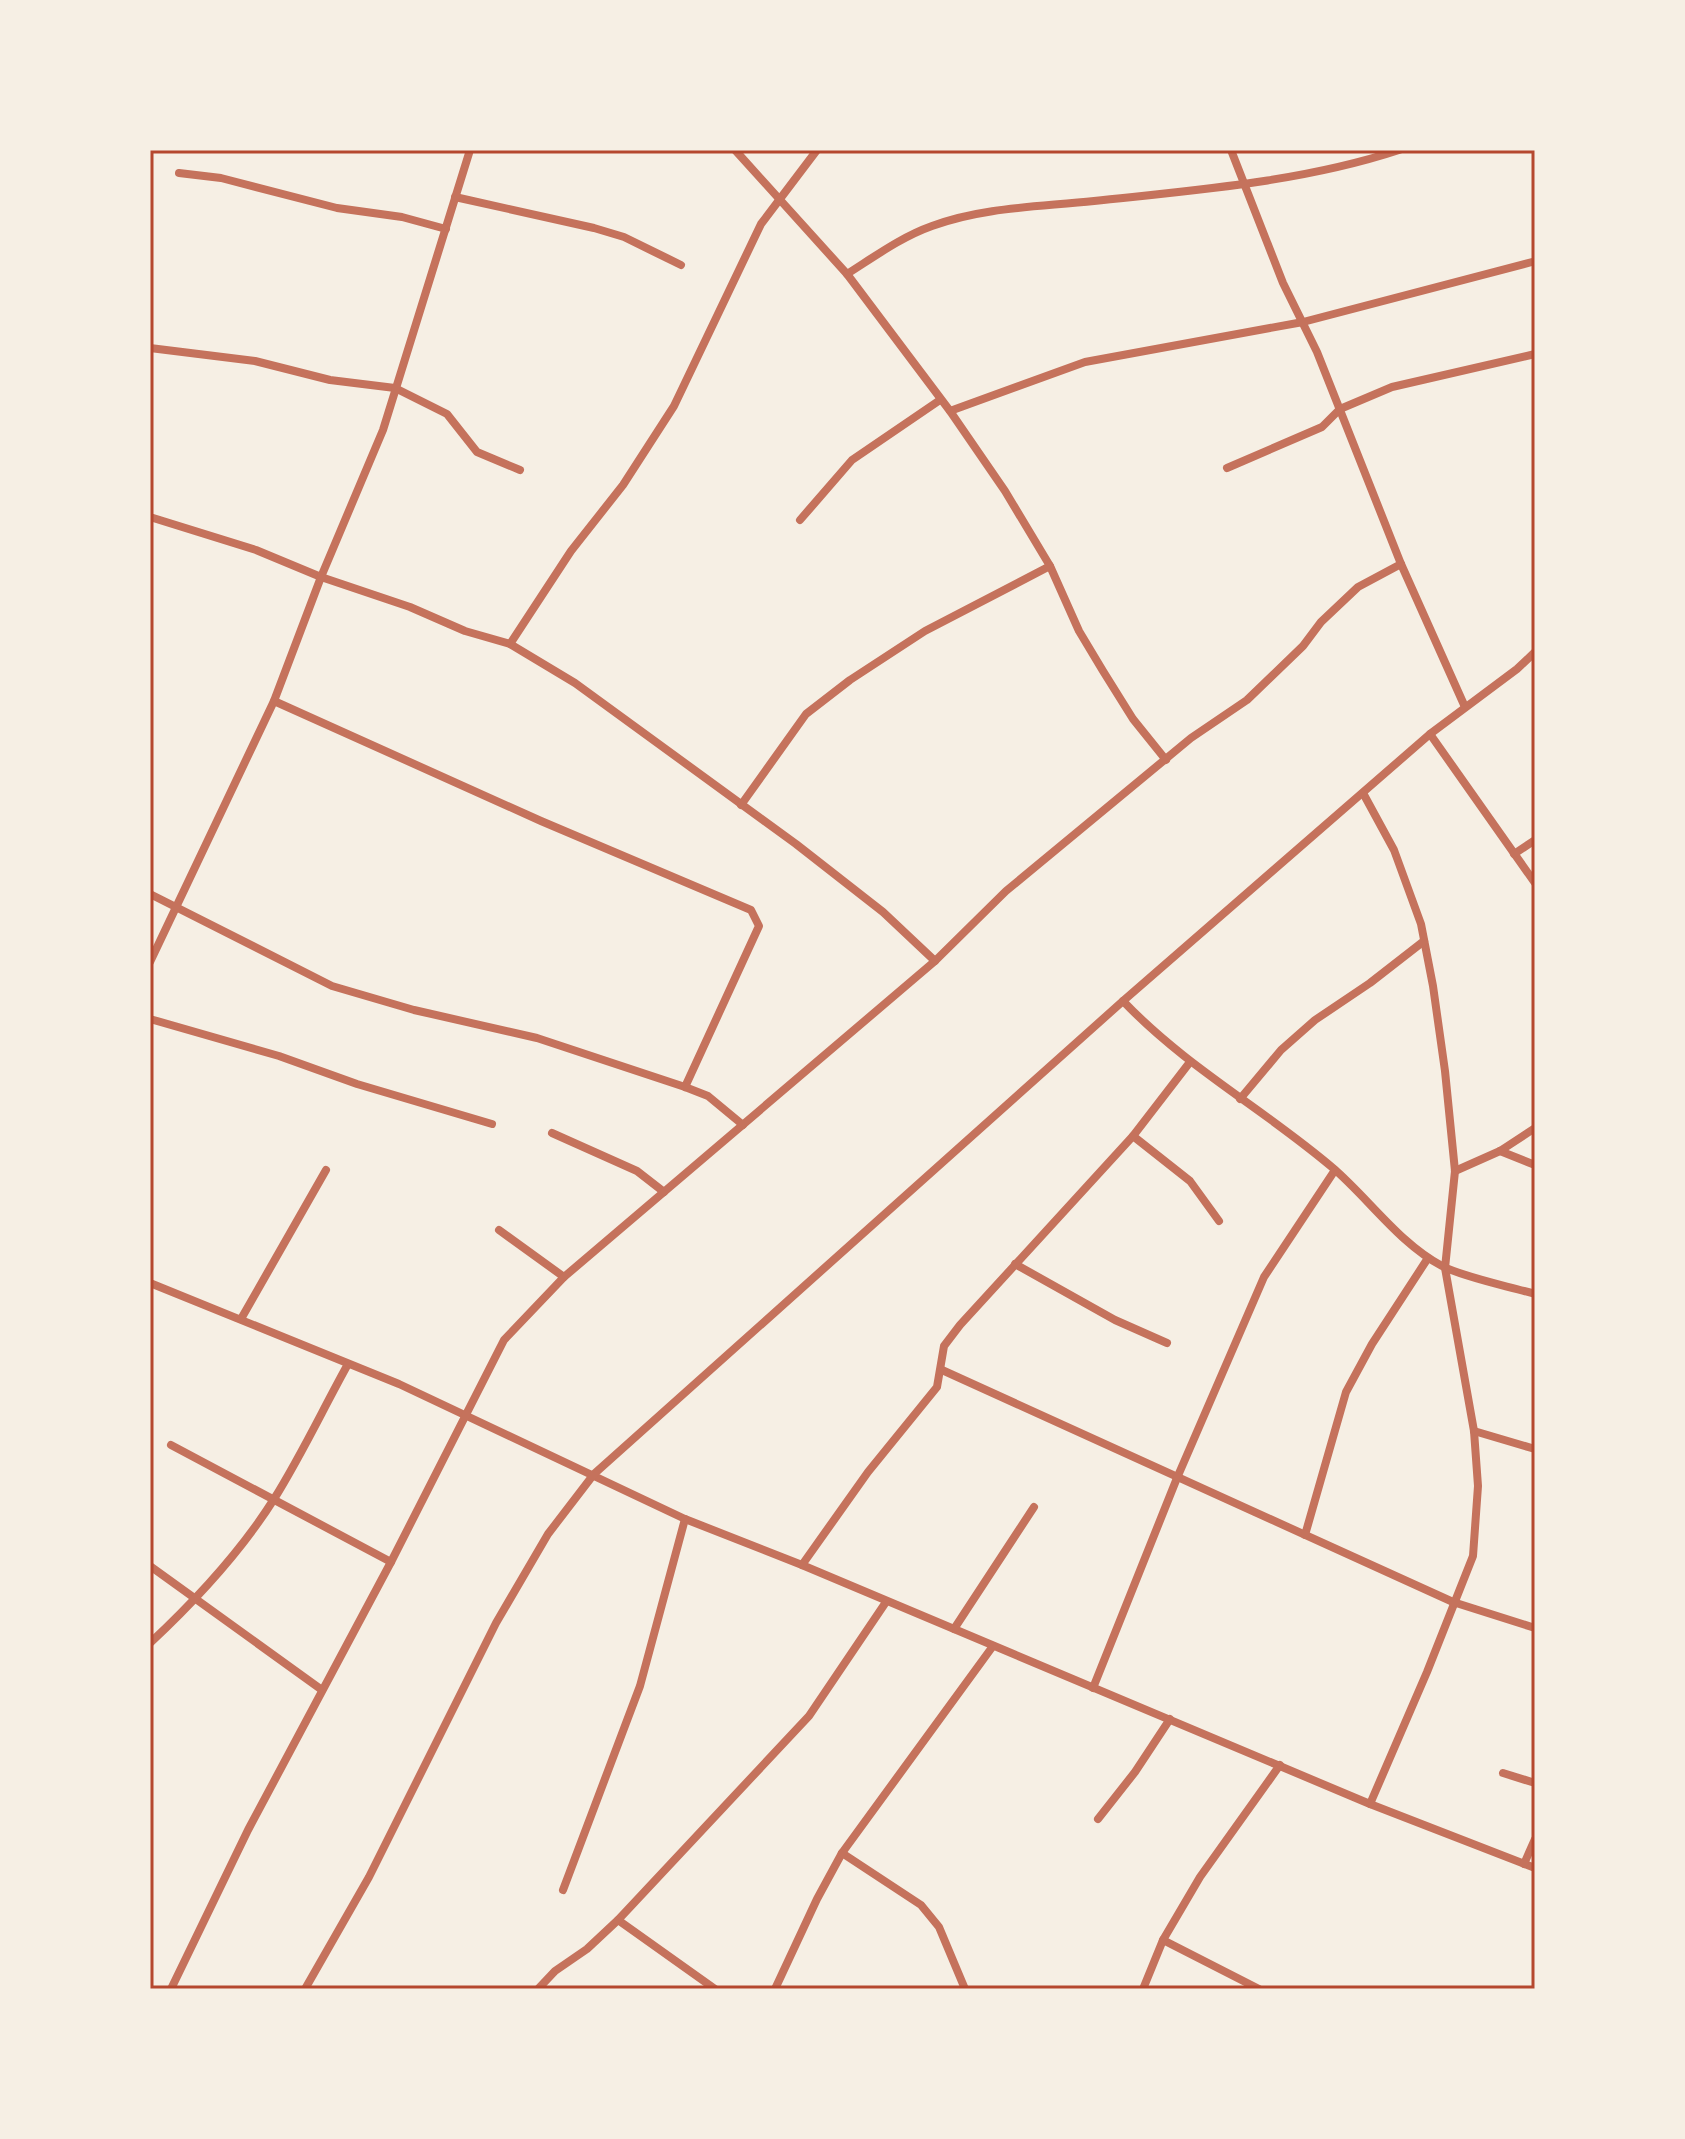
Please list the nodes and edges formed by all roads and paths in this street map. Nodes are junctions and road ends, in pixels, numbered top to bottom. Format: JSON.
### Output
{"nodes":[{"id":1,"x":470,"y":150,"type":"edge"},
{"id":2,"x":735,"y":150,"type":"edge"},
{"id":3,"x":817,"y":150,"type":"edge"},
{"id":4,"x":1231,"y":150,"type":"edge"},
{"id":5,"x":1399,"y":150,"type":"edge"},
{"id":6,"x":179,"y":173,"type":"dead end"},
{"id":7,"x":1245,"y":184,"type":"junction"},
{"id":8,"x":455,"y":197,"type":"junction"},
{"id":9,"x":781,"y":199,"type":"junction"},
{"id":10,"x":446,"y":229,"type":"junction"},
{"id":11,"x":1532,"y":262,"type":"dead end"},
{"id":12,"x":681,"y":265,"type":"dead end"},
{"id":13,"x":847,"y":274,"type":"junction"},
{"id":14,"x":1303,"y":322,"type":"junction"},
{"id":15,"x":150,"y":348,"type":"edge"},
{"id":16,"x":1535,"y":354,"type":"edge"},
{"id":17,"x":395,"y":388,"type":"junction"},
{"id":18,"x":940,"y":400,"type":"junction"},
{"id":19,"x":1340,"y":409,"type":"junction"},
{"id":20,"x":950,"y":411,"type":"junction"},
{"id":21,"x":1227,"y":468,"type":"dead end"},
{"id":22,"x":520,"y":470,"type":"dead end"},
{"id":23,"x":150,"y":517,"type":"edge"},
{"id":24,"x":800,"y":520,"type":"dead end"},
{"id":25,"x":1401,"y":564,"type":"junction"},
{"id":26,"x":1050,"y":566,"type":"junction"},
{"id":27,"x":321,"y":577,"type":"junction"},
{"id":28,"x":510,"y":644,"type":"junction"},
{"id":29,"x":1535,"y":652,"type":"edge"},
{"id":30,"x":274,"y":701,"type":"junction"},
{"id":31,"x":1465,"y":707,"type":"junction"},
{"id":32,"x":1430,"y":734,"type":"junction"},
{"id":33,"x":1166,"y":760,"type":"junction"},
{"id":34,"x":1363,"y":793,"type":"junction"},
{"id":35,"x":741,"y":805,"type":"junction"},
{"id":36,"x":1535,"y":840,"type":"edge"},
{"id":37,"x":1514,"y":854,"type":"junction"},
{"id":38,"x":1535,"y":883,"type":"edge"},
{"id":39,"x":150,"y":894,"type":"edge"},
{"id":40,"x":174,"y":908,"type":"junction"},
{"id":41,"x":1424,"y":941,"type":"junction"},
{"id":42,"x":935,"y":961,"type":"junction"},
{"id":43,"x":150,"y":962,"type":"edge"},
{"id":44,"x":1123,"y":1001,"type":"junction"},
{"id":45,"x":150,"y":1019,"type":"edge"},
{"id":46,"x":1190,"y":1062,"type":"junction"},
{"id":47,"x":685,"y":1087,"type":"junction"},
{"id":48,"x":1240,"y":1099,"type":"junction"},
{"id":49,"x":492,"y":1124,"type":"dead end"},
{"id":50,"x":743,"y":1125,"type":"junction"},
{"id":51,"x":1535,"y":1128,"type":"edge"},
{"id":52,"x":552,"y":1133,"type":"dead end"},
{"id":53,"x":1133,"y":1136,"type":"junction"},
{"id":54,"x":1500,"y":1151,"type":"junction"},
{"id":55,"x":1535,"y":1165,"type":"edge"},
{"id":56,"x":326,"y":1170,"type":"dead end"},
{"id":57,"x":1335,"y":1170,"type":"junction"},
{"id":58,"x":1455,"y":1171,"type":"junction"},
{"id":59,"x":664,"y":1192,"type":"junction"},
{"id":60,"x":1219,"y":1221,"type":"dead end"},
{"id":61,"x":499,"y":1230,"type":"dead end"},
{"id":62,"x":1428,"y":1258,"type":"junction"},
{"id":63,"x":1015,"y":1264,"type":"junction"},
{"id":64,"x":1445,"y":1268,"type":"junction"},
{"id":65,"x":564,"y":1277,"type":"junction"},
{"id":66,"x":150,"y":1283,"type":"edge"},
{"id":67,"x":1535,"y":1294,"type":"edge"},
{"id":68,"x":241,"y":1319,"type":"junction"},
{"id":69,"x":1167,"y":1343,"type":"dead end"},
{"id":70,"x":348,"y":1364,"type":"junction"},
{"id":71,"x":942,"y":1370,"type":"junction"},
{"id":72,"x":464,"y":1414,"type":"junction"},
{"id":73,"x":1474,"y":1431,"type":"junction"},
{"id":74,"x":171,"y":1445,"type":"dead end"},
{"id":75,"x":1535,"y":1449,"type":"edge"},
{"id":76,"x":594,"y":1474,"type":"junction"},
{"id":77,"x":1177,"y":1478,"type":"junction"},
{"id":78,"x":274,"y":1499,"type":"junction"},
{"id":79,"x":1034,"y":1507,"type":"dead end"},
{"id":80,"x":685,"y":1519,"type":"junction"},
{"id":81,"x":1305,"y":1535,"type":"junction"},
{"id":82,"x":391,"y":1562,"type":"junction"},
{"id":83,"x":802,"y":1565,"type":"junction"},
{"id":84,"x":150,"y":1566,"type":"edge"},
{"id":85,"x":195,"y":1601,"type":"junction"},
{"id":86,"x":886,"y":1602,"type":"junction"},
{"id":87,"x":1453,"y":1602,"type":"junction"},
{"id":88,"x":1535,"y":1628,"type":"edge"},
{"id":89,"x":954,"y":1629,"type":"junction"},
{"id":90,"x":150,"y":1643,"type":"edge"},
{"id":91,"x":993,"y":1646,"type":"junction"},
{"id":92,"x":1093,"y":1688,"type":"junction"},
{"id":93,"x":322,"y":1690,"type":"junction"},
{"id":94,"x":1170,"y":1719,"type":"junction"},
{"id":95,"x":1280,"y":1765,"type":"junction"},
{"id":96,"x":1503,"y":1773,"type":"dead end"},
{"id":97,"x":1535,"y":1783,"type":"edge"},
{"id":98,"x":1370,"y":1804,"type":"junction"},
{"id":99,"x":1098,"y":1819,"type":"dead end"},
{"id":100,"x":1535,"y":1839,"type":"edge"},
{"id":101,"x":842,"y":1853,"type":"junction"},
{"id":102,"x":1524,"y":1864,"type":"junction"},
{"id":103,"x":1535,"y":1868,"type":"edge"},
{"id":104,"x":563,"y":1890,"type":"dead end"},
{"id":105,"x":618,"y":1920,"type":"junction"},
{"id":106,"x":1163,"y":1940,"type":"junction"},
{"id":107,"x":171,"y":1989,"type":"edge"},
{"id":108,"x":305,"y":1989,"type":"edge"},
{"id":109,"x":538,"y":1989,"type":"edge"},
{"id":110,"x":715,"y":1989,"type":"edge"},
{"id":111,"x":775,"y":1989,"type":"edge"},
{"id":112,"x":965,"y":1989,"type":"edge"},
{"id":113,"x":1143,"y":1989,"type":"edge"},
{"id":114,"x":1259,"y":1989,"type":"edge"}],
"edges":[{"from":1,"to":8,"type":"street"},
{"from":2,"to":9,"type":"street"},
{"from":3,"to":9,"type":"street"},
{"from":4,"to":7,"type":"street"},
{"from":5,"to":7,"type":"street"},
{"from":6,"to":10,"type":"street"},
{"from":7,"to":13,"type":"street"},
{"from":7,"to":14,"type":"street"},
{"from":8,"to":10,"type":"street"},
{"from":8,"to":12,"type":"street"},
{"from":9,"to":13,"type":"street"},
{"from":9,"to":28,"type":"street"},
{"from":10,"to":17,"type":"street"},
{"from":11,"to":14,"type":"street"},
{"from":13,"to":18,"type":"street"},
{"from":14,"to":19,"type":"street"},
{"from":14,"to":20,"type":"street"},
{"from":15,"to":17,"type":"street"},
{"from":16,"to":19,"type":"street"},
{"from":17,"to":22,"type":"street"},
{"from":17,"to":27,"type":"street"},
{"from":18,"to":20,"type":"street"},
{"from":18,"to":24,"type":"street"},
{"from":19,"to":21,"type":"street"},
{"from":19,"to":25,"type":"street"},
{"from":20,"to":26,"type":"street"},
{"from":23,"to":27,"type":"street"},
{"from":25,"to":31,"type":"street"},
{"from":25,"to":33,"type":"street"},
{"from":26,"to":33,"type":"street"},
{"from":26,"to":35,"type":"street"},
{"from":27,"to":28,"type":"street"},
{"from":27,"to":30,"type":"street"},
{"from":28,"to":35,"type":"street"},
{"from":29,"to":31,"type":"street"},
{"from":30,"to":40,"type":"street"},
{"from":30,"to":47,"type":"street"},
{"from":31,"to":32,"type":"street"},
{"from":32,"to":34,"type":"street"},
{"from":32,"to":37,"type":"street"},
{"from":33,"to":42,"type":"street"},
{"from":34,"to":41,"type":"street"},
{"from":34,"to":44,"type":"street"},
{"from":35,"to":42,"type":"street"},
{"from":36,"to":37,"type":"street"},
{"from":37,"to":38,"type":"street"},
{"from":39,"to":40,"type":"street"},
{"from":40,"to":43,"type":"street"},
{"from":40,"to":47,"type":"street"},
{"from":41,"to":48,"type":"street"},
{"from":41,"to":58,"type":"street"},
{"from":42,"to":50,"type":"street"},
{"from":44,"to":46,"type":"street"},
{"from":44,"to":76,"type":"street"},
{"from":45,"to":49,"type":"street"},
{"from":46,"to":48,"type":"street"},
{"from":46,"to":53,"type":"street"},
{"from":47,"to":50,"type":"street"},
{"from":48,"to":57,"type":"street"},
{"from":50,"to":59,"type":"street"},
{"from":51,"to":54,"type":"street"},
{"from":52,"to":59,"type":"street"},
{"from":53,"to":60,"type":"street"},
{"from":53,"to":63,"type":"street"},
{"from":54,"to":55,"type":"street"},
{"from":54,"to":58,"type":"street"},
{"from":56,"to":68,"type":"street"},
{"from":57,"to":62,"type":"street"},
{"from":57,"to":77,"type":"street"},
{"from":58,"to":64,"type":"street"},
{"from":59,"to":65,"type":"street"},
{"from":61,"to":65,"type":"street"},
{"from":62,"to":64,"type":"street"},
{"from":62,"to":81,"type":"street"},
{"from":63,"to":69,"type":"street"},
{"from":63,"to":71,"type":"street"},
{"from":64,"to":67,"type":"street"},
{"from":64,"to":73,"type":"street"},
{"from":65,"to":72,"type":"street"},
{"from":66,"to":68,"type":"street"},
{"from":68,"to":70,"type":"street"},
{"from":70,"to":72,"type":"street"},
{"from":70,"to":78,"type":"street"},
{"from":71,"to":77,"type":"street"},
{"from":71,"to":83,"type":"street"},
{"from":72,"to":76,"type":"street"},
{"from":72,"to":82,"type":"street"},
{"from":73,"to":75,"type":"street"},
{"from":73,"to":87,"type":"street"},
{"from":74,"to":78,"type":"street"},
{"from":76,"to":80,"type":"street"},
{"from":76,"to":108,"type":"street"},
{"from":77,"to":81,"type":"street"},
{"from":77,"to":92,"type":"street"},
{"from":78,"to":82,"type":"street"},
{"from":78,"to":85,"type":"street"},
{"from":79,"to":89,"type":"street"},
{"from":80,"to":83,"type":"street"},
{"from":80,"to":104,"type":"street"},
{"from":81,"to":87,"type":"street"},
{"from":82,"to":93,"type":"street"},
{"from":83,"to":86,"type":"street"},
{"from":84,"to":85,"type":"street"},
{"from":85,"to":90,"type":"street"},
{"from":85,"to":93,"type":"street"},
{"from":86,"to":89,"type":"street"},
{"from":86,"to":105,"type":"street"},
{"from":87,"to":88,"type":"street"},
{"from":87,"to":98,"type":"street"},
{"from":89,"to":91,"type":"street"},
{"from":91,"to":92,"type":"street"},
{"from":91,"to":101,"type":"street"},
{"from":92,"to":94,"type":"street"},
{"from":93,"to":107,"type":"street"},
{"from":94,"to":95,"type":"street"},
{"from":94,"to":99,"type":"street"},
{"from":95,"to":98,"type":"street"},
{"from":95,"to":106,"type":"street"},
{"from":96,"to":97,"type":"street"},
{"from":98,"to":102,"type":"street"},
{"from":100,"to":102,"type":"street"},
{"from":101,"to":111,"type":"street"},
{"from":101,"to":112,"type":"street"},
{"from":102,"to":103,"type":"street"},
{"from":105,"to":109,"type":"street"},
{"from":105,"to":110,"type":"street"},
{"from":106,"to":113,"type":"street"},
{"from":106,"to":114,"type":"street"}]}
